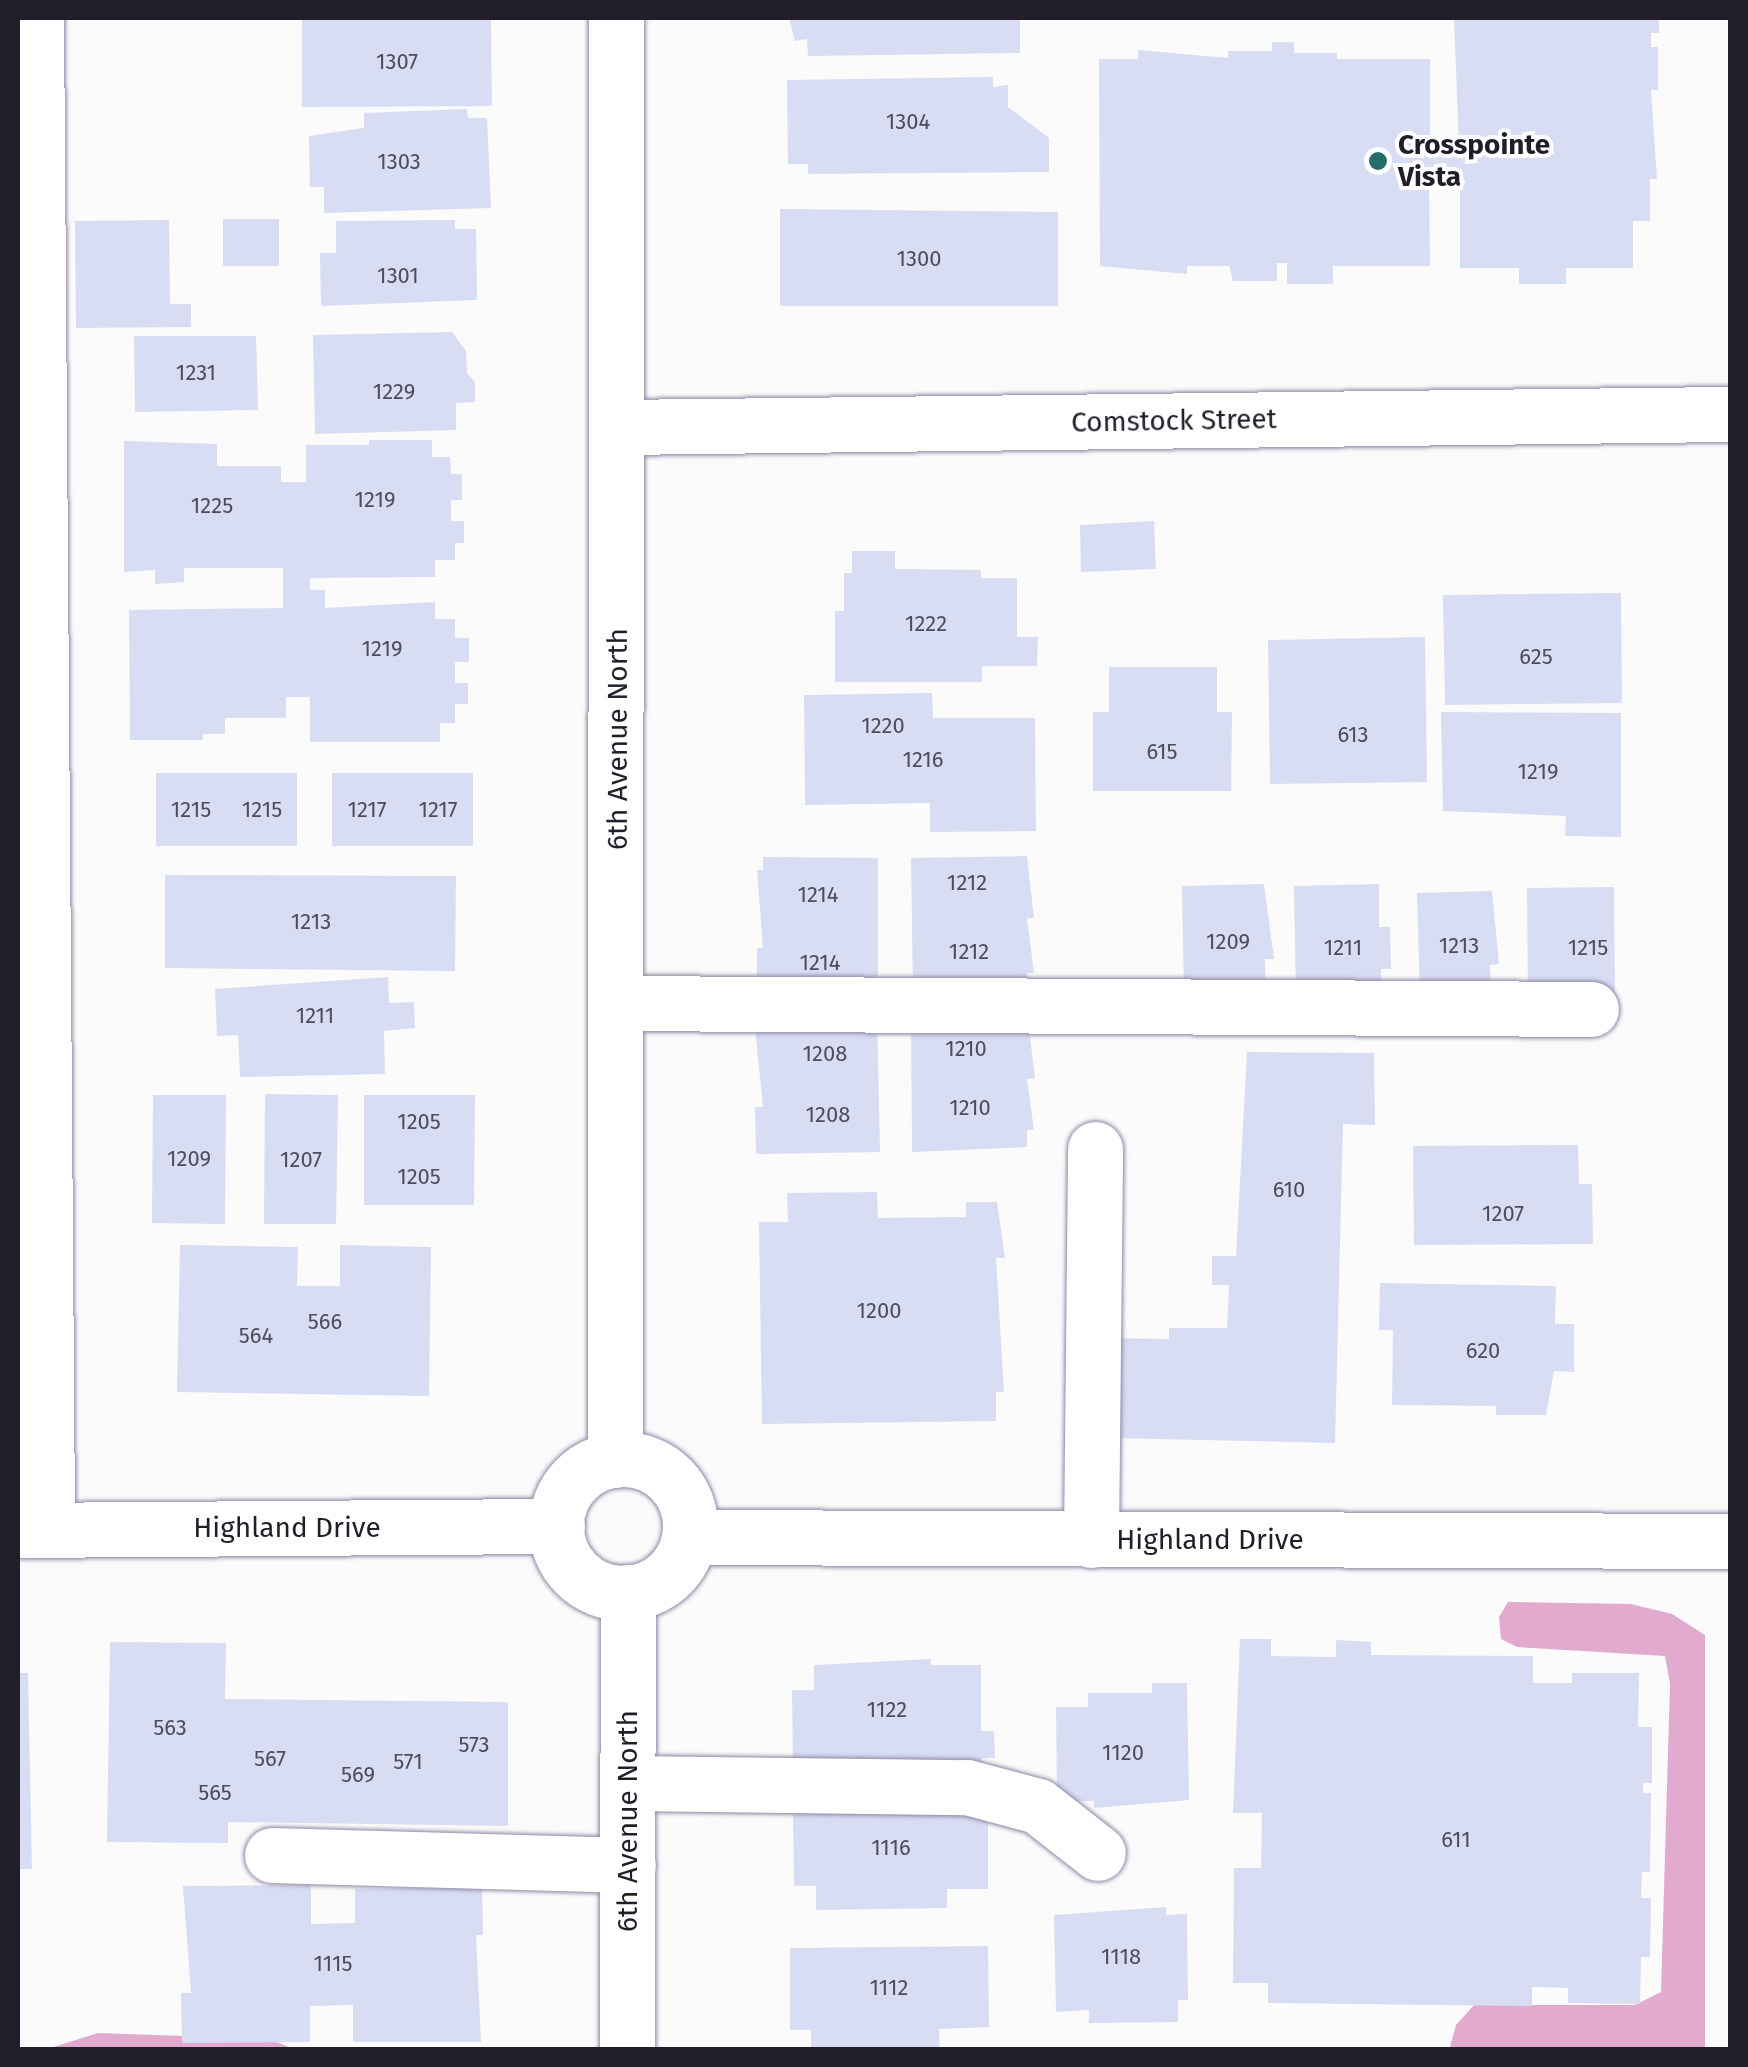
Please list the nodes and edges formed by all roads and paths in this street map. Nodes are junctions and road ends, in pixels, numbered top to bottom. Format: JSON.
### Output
{"nodes":[{"id":1,"x":36,"y":18,"type":"edge"},
{"id":2,"x":616,"y":18,"type":"edge"},
{"id":3,"x":1730,"y":414,"type":"edge"},
{"id":4,"x":617,"y":426,"type":"junction"},
{"id":5,"x":617,"y":1003,"type":"junction"},
{"id":6,"x":1590,"y":1008,"type":"dead end"},
{"id":7,"x":1094,"y":1148,"type":"dead end"},
{"id":8,"x":616,"y":1460,"type":"junction"},
{"id":9,"x":557,"y":1526,"type":"junction"},
{"id":10,"x":32,"y":1530,"type":"edge"},
{"id":11,"x":690,"y":1537,"type":"junction"},
{"id":12,"x":1091,"y":1540,"type":"junction"},
{"id":13,"x":1730,"y":1542,"type":"edge"},
{"id":14,"x":628,"y":1592,"type":"junction"},
{"id":15,"x":628,"y":1783,"type":"junction"},
{"id":16,"x":1098,"y":1854,"type":"dead end"},
{"id":17,"x":272,"y":1855,"type":"dead end"},
{"id":18,"x":628,"y":1865,"type":"junction"},
{"id":19,"x":627,"y":2050,"type":"edge"}],
"edges":[{"from":1,"to":10,"type":"street"},
{"from":2,"to":4,"type":"street","name":"6th Avenue North"},
{"from":3,"to":4,"type":"street","name":"Comstock Street"},
{"from":4,"to":5,"type":"street","name":"6th Avenue North"},
{"from":5,"to":6,"type":"street"},
{"from":5,"to":8,"type":"street","name":"6th Avenue North"},
{"from":7,"to":12,"type":"street"},
{"from":8,"to":9,"type":"street"},
{"from":8,"to":11,"type":"street"},
{"from":9,"to":10,"type":"street","name":"Highland Drive"},
{"from":9,"to":14,"type":"street"},
{"from":11,"to":12,"type":"street","name":"Highland Drive"},
{"from":11,"to":14,"type":"street"},
{"from":12,"to":13,"type":"street","name":"Highland Drive"},
{"from":14,"to":15,"type":"street","name":"6th Avenue North"},
{"from":15,"to":16,"type":"street"},
{"from":15,"to":18,"type":"street","name":"6th Avenue North"},
{"from":17,"to":18,"type":"street"},
{"from":18,"to":19,"type":"street","name":"6th Avenue North"}]}
